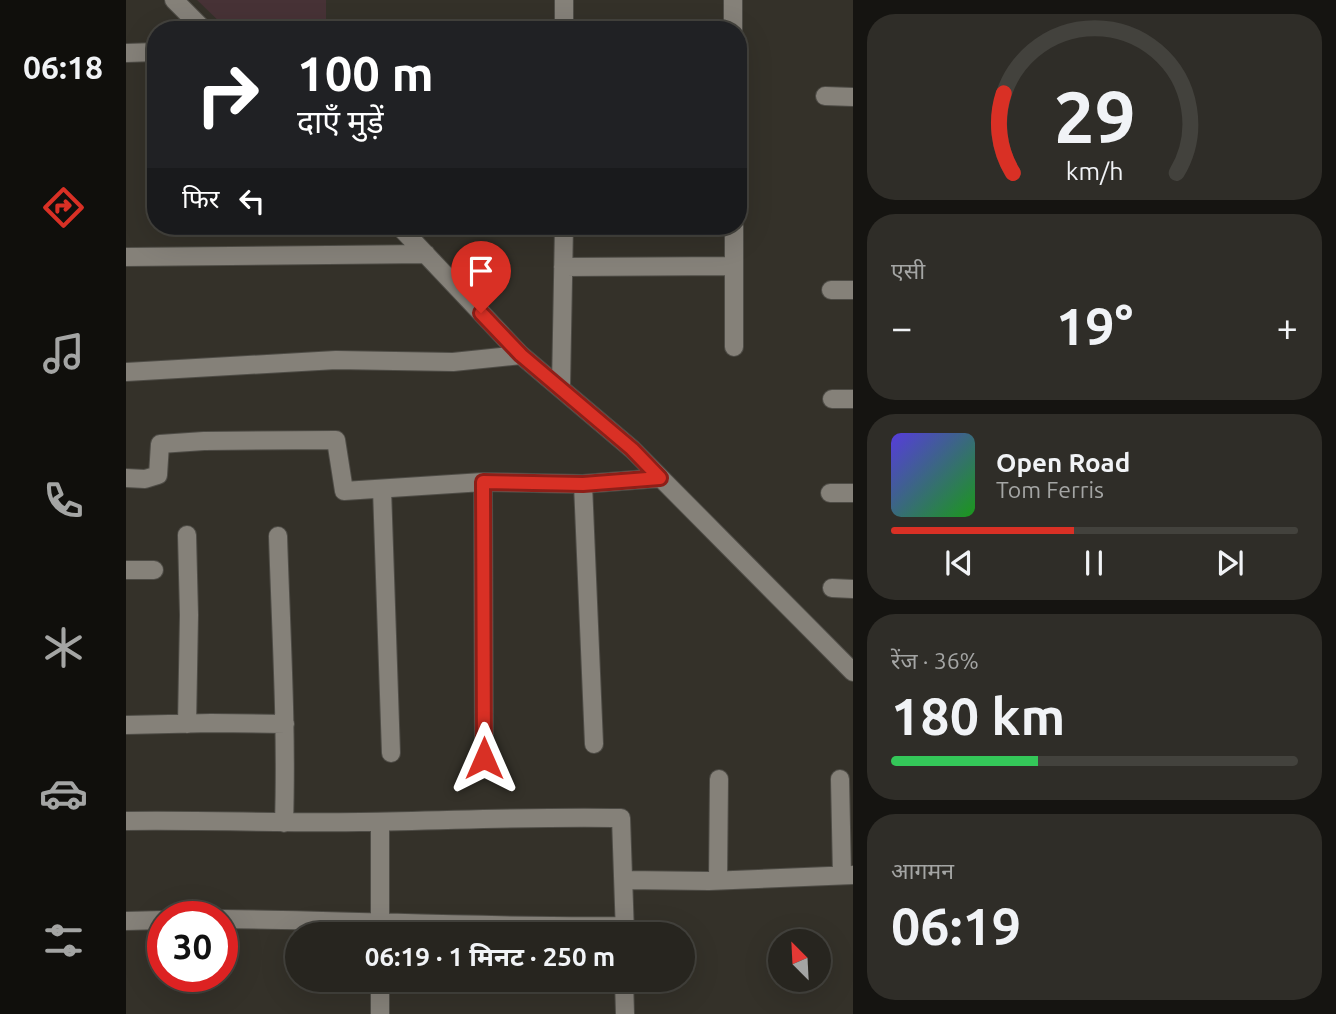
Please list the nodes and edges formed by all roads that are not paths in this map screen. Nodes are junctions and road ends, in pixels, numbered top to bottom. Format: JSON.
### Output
{"nodes":[{"id":1,"x":174,"y":0,"type":"edge"},
{"id":2,"x":564,"y":0,"type":"edge"},
{"id":3,"x":733,"y":0,"type":"edge"},
{"id":4,"x":195,"y":21,"type":"edge"},
{"id":5,"x":565,"y":21,"type":"edge"},
{"id":6,"x":733,"y":21,"type":"edge"},
{"id":7,"x":147,"y":52,"type":"edge"},
{"id":8,"x":126,"y":53,"type":"edge"},
{"id":9,"x":825,"y":96,"type":"dead end"},
{"id":10,"x":853,"y":97,"type":"edge"},
{"id":11,"x":408,"y":235,"type":"edge"},
{"id":12,"x":564,"y":235,"type":"edge"},
{"id":13,"x":734,"y":235,"type":"edge"},
{"id":14,"x":426,"y":254,"type":"junction"},
{"id":15,"x":126,"y":257,"type":"edge"},
{"id":16,"x":734,"y":266,"type":"junction"},
{"id":17,"x":563,"y":267,"type":"junction"},
{"id":18,"x":831,"y":290,"type":"dead end"},
{"id":19,"x":853,"y":290,"type":"edge"},
{"id":20,"x":734,"y":347,"type":"dead end"},
{"id":21,"x":521,"y":355,"type":"junction"},
{"id":22,"x":126,"y":372,"type":"edge"},
{"id":23,"x":561,"y":387,"type":"junction"},
{"id":24,"x":832,"y":399,"type":"dead end"},
{"id":25,"x":853,"y":399,"type":"edge"},
{"id":26,"x":126,"y":478,"type":"edge"},
{"id":27,"x":660,"y":478,"type":"junction"},
{"id":28,"x":483,"y":482,"type":"junction"},
{"id":29,"x":583,"y":484,"type":"junction"},
{"id":30,"x":382,"y":489,"type":"junction"},
{"id":31,"x":830,"y":493,"type":"dead end"},
{"id":32,"x":853,"y":493,"type":"edge"},
{"id":33,"x":187,"y":535,"type":"dead end"},
{"id":34,"x":278,"y":536,"type":"dead end"},
{"id":35,"x":126,"y":570,"type":"edge"},
{"id":36,"x":155,"y":570,"type":"dead end"},
{"id":37,"x":832,"y":588,"type":"dead end"},
{"id":38,"x":853,"y":589,"type":"edge"},
{"id":39,"x":853,"y":672,"type":"edge"},
{"id":40,"x":187,"y":724,"type":"junction"},
{"id":41,"x":285,"y":724,"type":"junction"},
{"id":42,"x":126,"y":725,"type":"edge"},
{"id":43,"x":594,"y":744,"type":"dead end"},
{"id":44,"x":391,"y":753,"type":"dead end"},
{"id":45,"x":484,"y":758,"type":"dead end"},
{"id":46,"x":719,"y":779,"type":"dead end"},
{"id":47,"x":840,"y":779,"type":"dead end"},
{"id":48,"x":126,"y":821,"type":"edge"},
{"id":49,"x":380,"y":821,"type":"junction"},
{"id":50,"x":284,"y":823,"type":"junction"},
{"id":51,"x":848,"y":875,"type":"edge"},
{"id":52,"x":624,"y":880,"type":"junction"},
{"id":53,"x":718,"y":880,"type":"junction"},
{"id":54,"x":147,"y":920,"type":"edge"},
{"id":55,"x":238,"y":920,"type":"edge"},
{"id":56,"x":126,"y":921,"type":"edge"},
{"id":57,"x":380,"y":922,"type":"edge"},
{"id":58,"x":625,"y":922,"type":"edge"},
{"id":59,"x":285,"y":923,"type":"edge"},
{"id":60,"x":380,"y":992,"type":"edge"},
{"id":61,"x":624,"y":992,"type":"edge"},
{"id":62,"x":380,"y":1014,"type":"edge"},
{"id":63,"x":625,"y":1014,"type":"edge"}],
"edges":[{"from":1,"to":4,"type":"street"},
{"from":2,"to":5,"type":"street"},
{"from":3,"to":6,"type":"street"},
{"from":7,"to":8,"type":"street"},
{"from":9,"to":10,"type":"street"},
{"from":11,"to":14,"type":"street"},
{"from":12,"to":17,"type":"street"},
{"from":13,"to":16,"type":"street"},
{"from":14,"to":15,"type":"street"},
{"from":14,"to":21,"type":"street"},
{"from":16,"to":17,"type":"street"},
{"from":16,"to":20,"type":"street"},
{"from":17,"to":23,"type":"street"},
{"from":18,"to":19,"type":"street"},
{"from":21,"to":22,"type":"street"},
{"from":21,"to":23,"type":"street"},
{"from":23,"to":27,"type":"street"},
{"from":24,"to":25,"type":"street"},
{"from":26,"to":30,"type":"street"},
{"from":27,"to":29,"type":"street"},
{"from":27,"to":39,"type":"street"},
{"from":28,"to":29,"type":"street"},
{"from":28,"to":30,"type":"street"},
{"from":28,"to":45,"type":"street"},
{"from":29,"to":43,"type":"street"},
{"from":30,"to":44,"type":"street"},
{"from":31,"to":32,"type":"street"},
{"from":33,"to":40,"type":"street"},
{"from":34,"to":41,"type":"street"},
{"from":35,"to":36,"type":"street"},
{"from":37,"to":38,"type":"street"},
{"from":40,"to":41,"type":"street"},
{"from":40,"to":42,"type":"street"},
{"from":41,"to":50,"type":"street"},
{"from":46,"to":53,"type":"street"},
{"from":47,"to":51,"type":"street"},
{"from":48,"to":50,"type":"street"},
{"from":49,"to":50,"type":"street"},
{"from":49,"to":52,"type":"street"},
{"from":49,"to":57,"type":"street"},
{"from":51,"to":53,"type":"street"},
{"from":52,"to":53,"type":"street"},
{"from":52,"to":58,"type":"street"},
{"from":54,"to":56,"type":"street"},
{"from":55,"to":59,"type":"street"},
{"from":60,"to":62,"type":"street"},
{"from":61,"to":63,"type":"street"}]}
